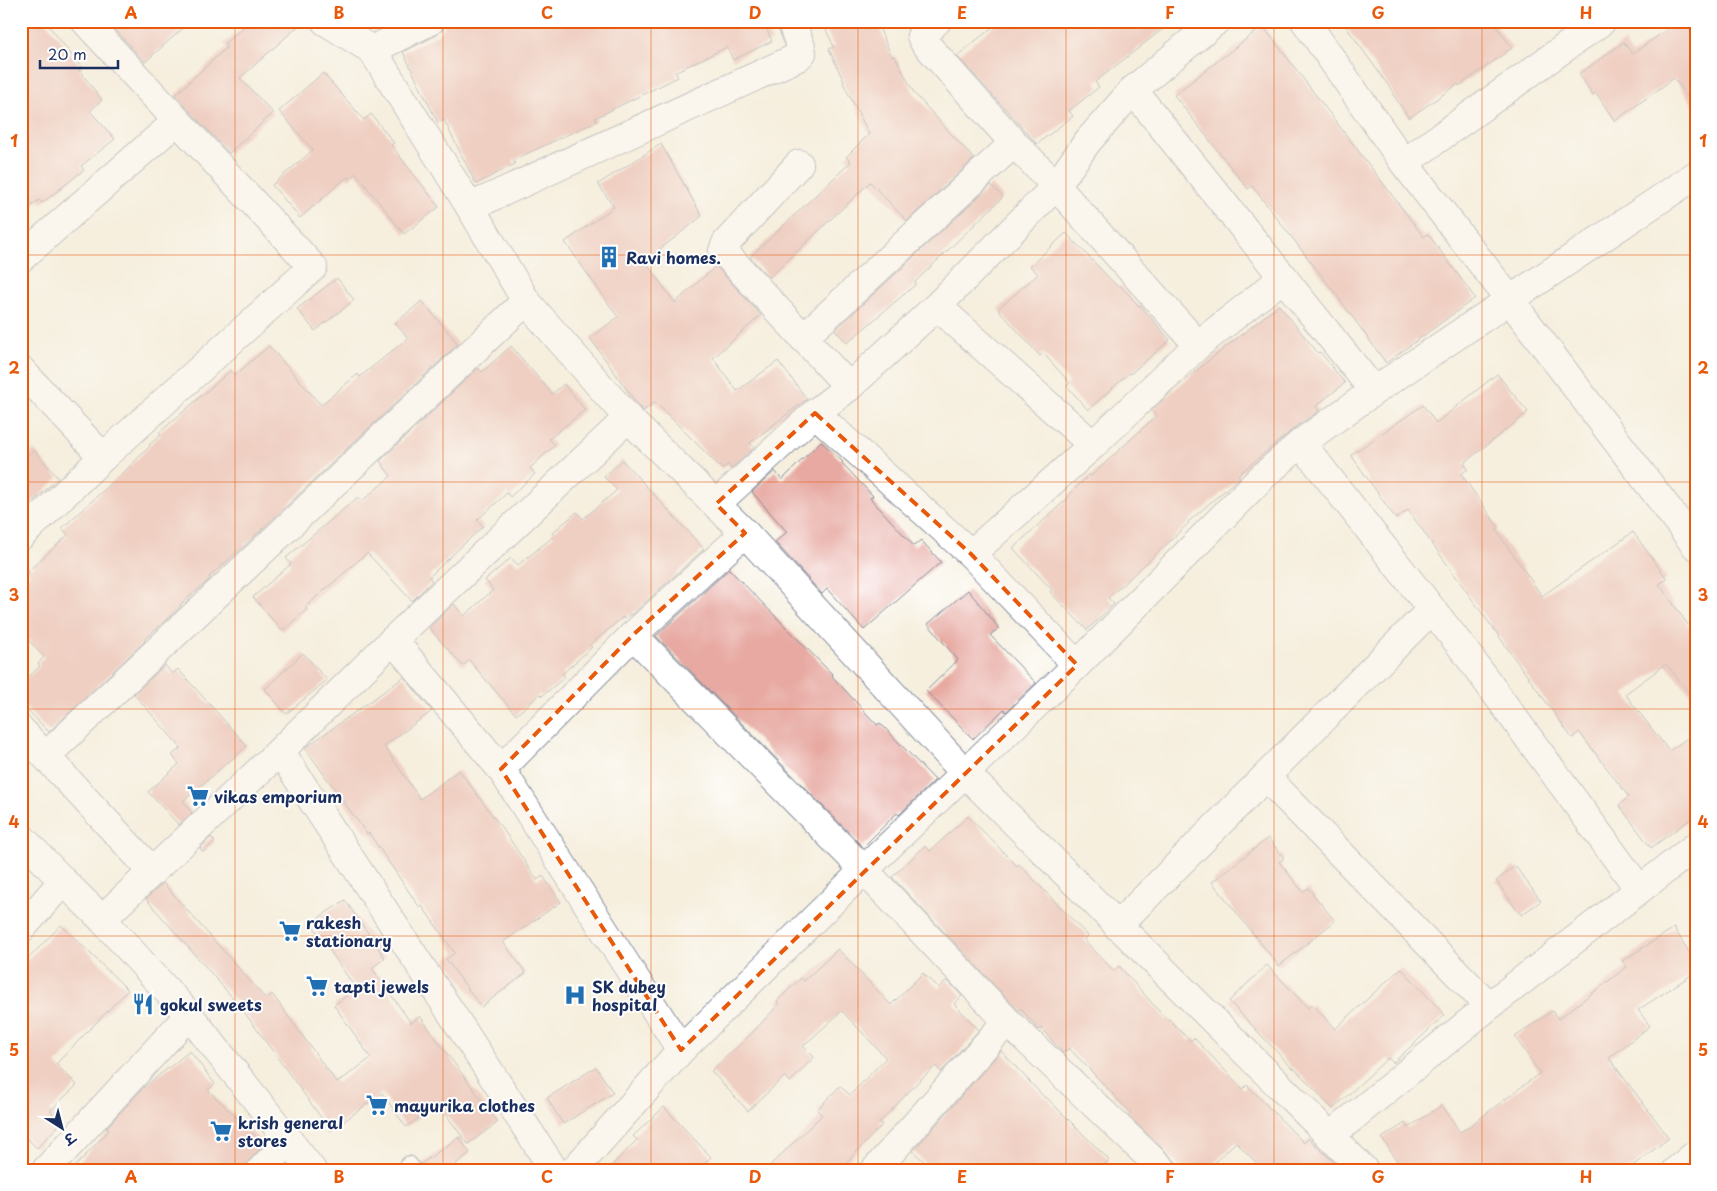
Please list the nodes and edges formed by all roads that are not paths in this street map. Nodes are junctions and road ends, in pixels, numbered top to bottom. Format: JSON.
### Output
{"nodes":[{"id":1,"x":85,"y":21,"type":"edge"},
{"id":2,"x":325,"y":21,"type":"edge"},
{"id":3,"x":430,"y":21,"type":"edge"},
{"id":4,"x":791,"y":21,"type":"edge"},
{"id":5,"x":937,"y":21,"type":"edge"},
{"id":6,"x":1216,"y":21,"type":"edge"},
{"id":7,"x":1305,"y":21,"type":"edge"},
{"id":8,"x":1602,"y":21,"type":"edge"},
{"id":9,"x":372,"y":50,"type":"junction"},
{"id":10,"x":1133,"y":90,"type":"junction"},
{"id":11,"x":177,"y":121,"type":"junction"},
{"id":12,"x":1014,"y":143,"type":"junction"},
{"id":13,"x":1404,"y":163,"type":"junction"},
{"id":14,"x":799,"y":164,"type":"dead end"},
{"id":15,"x":1696,"y":175,"type":"edge"},
{"id":16,"x":1056,"y":186,"type":"junction"},
{"id":17,"x":470,"y":206,"type":"junction"},
{"id":18,"x":21,"y":258,"type":"edge"},
{"id":19,"x":1284,"y":277,"type":"junction"},
{"id":20,"x":1510,"y":300,"type":"junction"},
{"id":21,"x":526,"y":301,"type":"junction"},
{"id":22,"x":937,"y":306,"type":"junction"},
{"id":23,"x":804,"y":338,"type":"junction"},
{"id":24,"x":1198,"y":345,"type":"junction"},
{"id":25,"x":21,"y":370,"type":"edge"},
{"id":26,"x":849,"y":387,"type":"junction"},
{"id":27,"x":1374,"y":390,"type":"junction"},
{"id":28,"x":816,"y":413,"type":"junction"},
{"id":29,"x":628,"y":418,"type":"junction"},
{"id":30,"x":1301,"y":443,"type":"junction"},
{"id":31,"x":1093,"y":445,"type":"junction"},
{"id":32,"x":103,"y":457,"type":"junction"},
{"id":33,"x":716,"y":504,"type":"junction"},
{"id":34,"x":745,"y":532,"type":"junction"},
{"id":35,"x":21,"y":536,"type":"edge"},
{"id":36,"x":1696,"y":546,"type":"edge"},
{"id":37,"x":971,"y":554,"type":"junction"},
{"id":38,"x":1432,"y":610,"type":"junction"},
{"id":39,"x":633,"y":635,"type":"junction"},
{"id":40,"x":393,"y":640,"type":"junction"},
{"id":41,"x":1077,"y":665,"type":"junction"},
{"id":42,"x":21,"y":730,"type":"edge"},
{"id":43,"x":280,"y":751,"type":"junction"},
{"id":44,"x":46,"y":756,"type":"junction"},
{"id":45,"x":501,"y":769,"type":"junction"},
{"id":46,"x":965,"y":772,"type":"junction"},
{"id":47,"x":1266,"y":777,"type":"junction"},
{"id":48,"x":21,"y":837,"type":"edge"},
{"id":49,"x":1696,"y":846,"type":"edge"},
{"id":50,"x":864,"y":870,"type":"junction"},
{"id":51,"x":152,"y":871,"type":"junction"},
{"id":52,"x":63,"y":881,"type":"junction"},
{"id":53,"x":1639,"y":889,"type":"junction"},
{"id":54,"x":102,"y":919,"type":"junction"},
{"id":55,"x":1117,"y":926,"type":"junction"},
{"id":56,"x":21,"y":929,"type":"edge"},
{"id":57,"x":1489,"y":1006,"type":"junction"},
{"id":58,"x":189,"y":1015,"type":"junction"},
{"id":59,"x":1007,"y":1021,"type":"junction"},
{"id":60,"x":681,"y":1050,"type":"junction"},
{"id":61,"x":1331,"y":1135,"type":"junction"},
{"id":62,"x":288,"y":1141,"type":"junction"},
{"id":63,"x":1696,"y":1154,"type":"edge"},
{"id":64,"x":888,"y":1166,"type":"edge"},
{"id":65,"x":46,"y":1170,"type":"edge"},
{"id":66,"x":261,"y":1170,"type":"edge"},
{"id":67,"x":312,"y":1170,"type":"edge"},
{"id":68,"x":403,"y":1170,"type":"edge"},
{"id":69,"x":414,"y":1170,"type":"edge"},
{"id":70,"x":554,"y":1170,"type":"edge"},
{"id":71,"x":574,"y":1170,"type":"edge"},
{"id":72,"x":1163,"y":1170,"type":"edge"},
{"id":73,"x":1364,"y":1170,"type":"edge"},
{"id":74,"x":1677,"y":1170,"type":"edge"}],
"edges":[{"from":1,"to":11,"type":"street"},
{"from":2,"to":9,"type":"street"},
{"from":3,"to":9,"type":"street"},
{"from":4,"to":17,"type":"street"},
{"from":5,"to":12,"type":"street"},
{"from":6,"to":10,"type":"street"},
{"from":7,"to":13,"type":"street"},
{"from":8,"to":13,"type":"street"},
{"from":9,"to":17,"type":"street"},
{"from":10,"to":16,"type":"street"},
{"from":10,"to":19,"type":"street"},
{"from":11,"to":18,"type":"street"},
{"from":11,"to":32,"type":"street"},
{"from":12,"to":16,"type":"street"},
{"from":12,"to":23,"type":"street"},
{"from":13,"to":20,"type":"street"},
{"from":14,"to":23,"type":"street"},
{"from":15,"to":20,"type":"street"},
{"from":16,"to":22,"type":"street"},
{"from":16,"to":24,"type":"street"},
{"from":17,"to":21,"type":"street"},
{"from":19,"to":24,"type":"street"},
{"from":19,"to":27,"type":"street"},
{"from":20,"to":27,"type":"street"},
{"from":20,"to":36,"type":"street"},
{"from":21,"to":29,"type":"street"},
{"from":21,"to":44,"type":"street"},
{"from":22,"to":26,"type":"street"},
{"from":22,"to":31,"type":"street"},
{"from":23,"to":26,"type":"street"},
{"from":24,"to":31,"type":"street"},
{"from":25,"to":32,"type":"street"},
{"from":26,"to":28,"type":"street"},
{"from":27,"to":30,"type":"street"},
{"from":28,"to":33,"type":"street"},
{"from":28,"to":37,"type":"street"},
{"from":29,"to":33,"type":"street"},
{"from":29,"to":40,"type":"street"},
{"from":30,"to":38,"type":"street"},
{"from":30,"to":41,"type":"street"},
{"from":31,"to":37,"type":"street"},
{"from":32,"to":35,"type":"street"},
{"from":33,"to":34,"type":"street"},
{"from":34,"to":39,"type":"street"},
{"from":34,"to":46,"type":"street"},
{"from":37,"to":41,"type":"street"},
{"from":38,"to":47,"type":"street"},
{"from":38,"to":53,"type":"street"},
{"from":39,"to":45,"type":"street"},
{"from":39,"to":50,"type":"street"},
{"from":40,"to":43,"type":"street"},
{"from":40,"to":45,"type":"street"},
{"from":41,"to":46,"type":"street"},
{"from":42,"to":44,"type":"street"},
{"from":43,"to":51,"type":"street"},
{"from":43,"to":70,"type":"street"},
{"from":44,"to":51,"type":"street"},
{"from":45,"to":60,"type":"street"},
{"from":46,"to":50,"type":"street"},
{"from":46,"to":55,"type":"street"},
{"from":47,"to":55,"type":"street"},
{"from":47,"to":57,"type":"street"},
{"from":48,"to":52,"type":"street"},
{"from":49,"to":53,"type":"street"},
{"from":50,"to":59,"type":"street"},
{"from":50,"to":60,"type":"street"},
{"from":51,"to":54,"type":"street"},
{"from":52,"to":54,"type":"street"},
{"from":52,"to":56,"type":"street"},
{"from":53,"to":57,"type":"street"},
{"from":54,"to":58,"type":"street"},
{"from":55,"to":61,"type":"street"},
{"from":57,"to":61,"type":"street"},
{"from":58,"to":62,"type":"street"},
{"from":58,"to":65,"type":"street"},
{"from":59,"to":64,"type":"street"},
{"from":59,"to":72,"type":"street"},
{"from":60,"to":71,"type":"street"},
{"from":61,"to":73,"type":"street"},
{"from":62,"to":66,"type":"street"},
{"from":62,"to":67,"type":"street"},
{"from":63,"to":74,"type":"street"},
{"from":68,"to":69,"type":"lane"}]}
